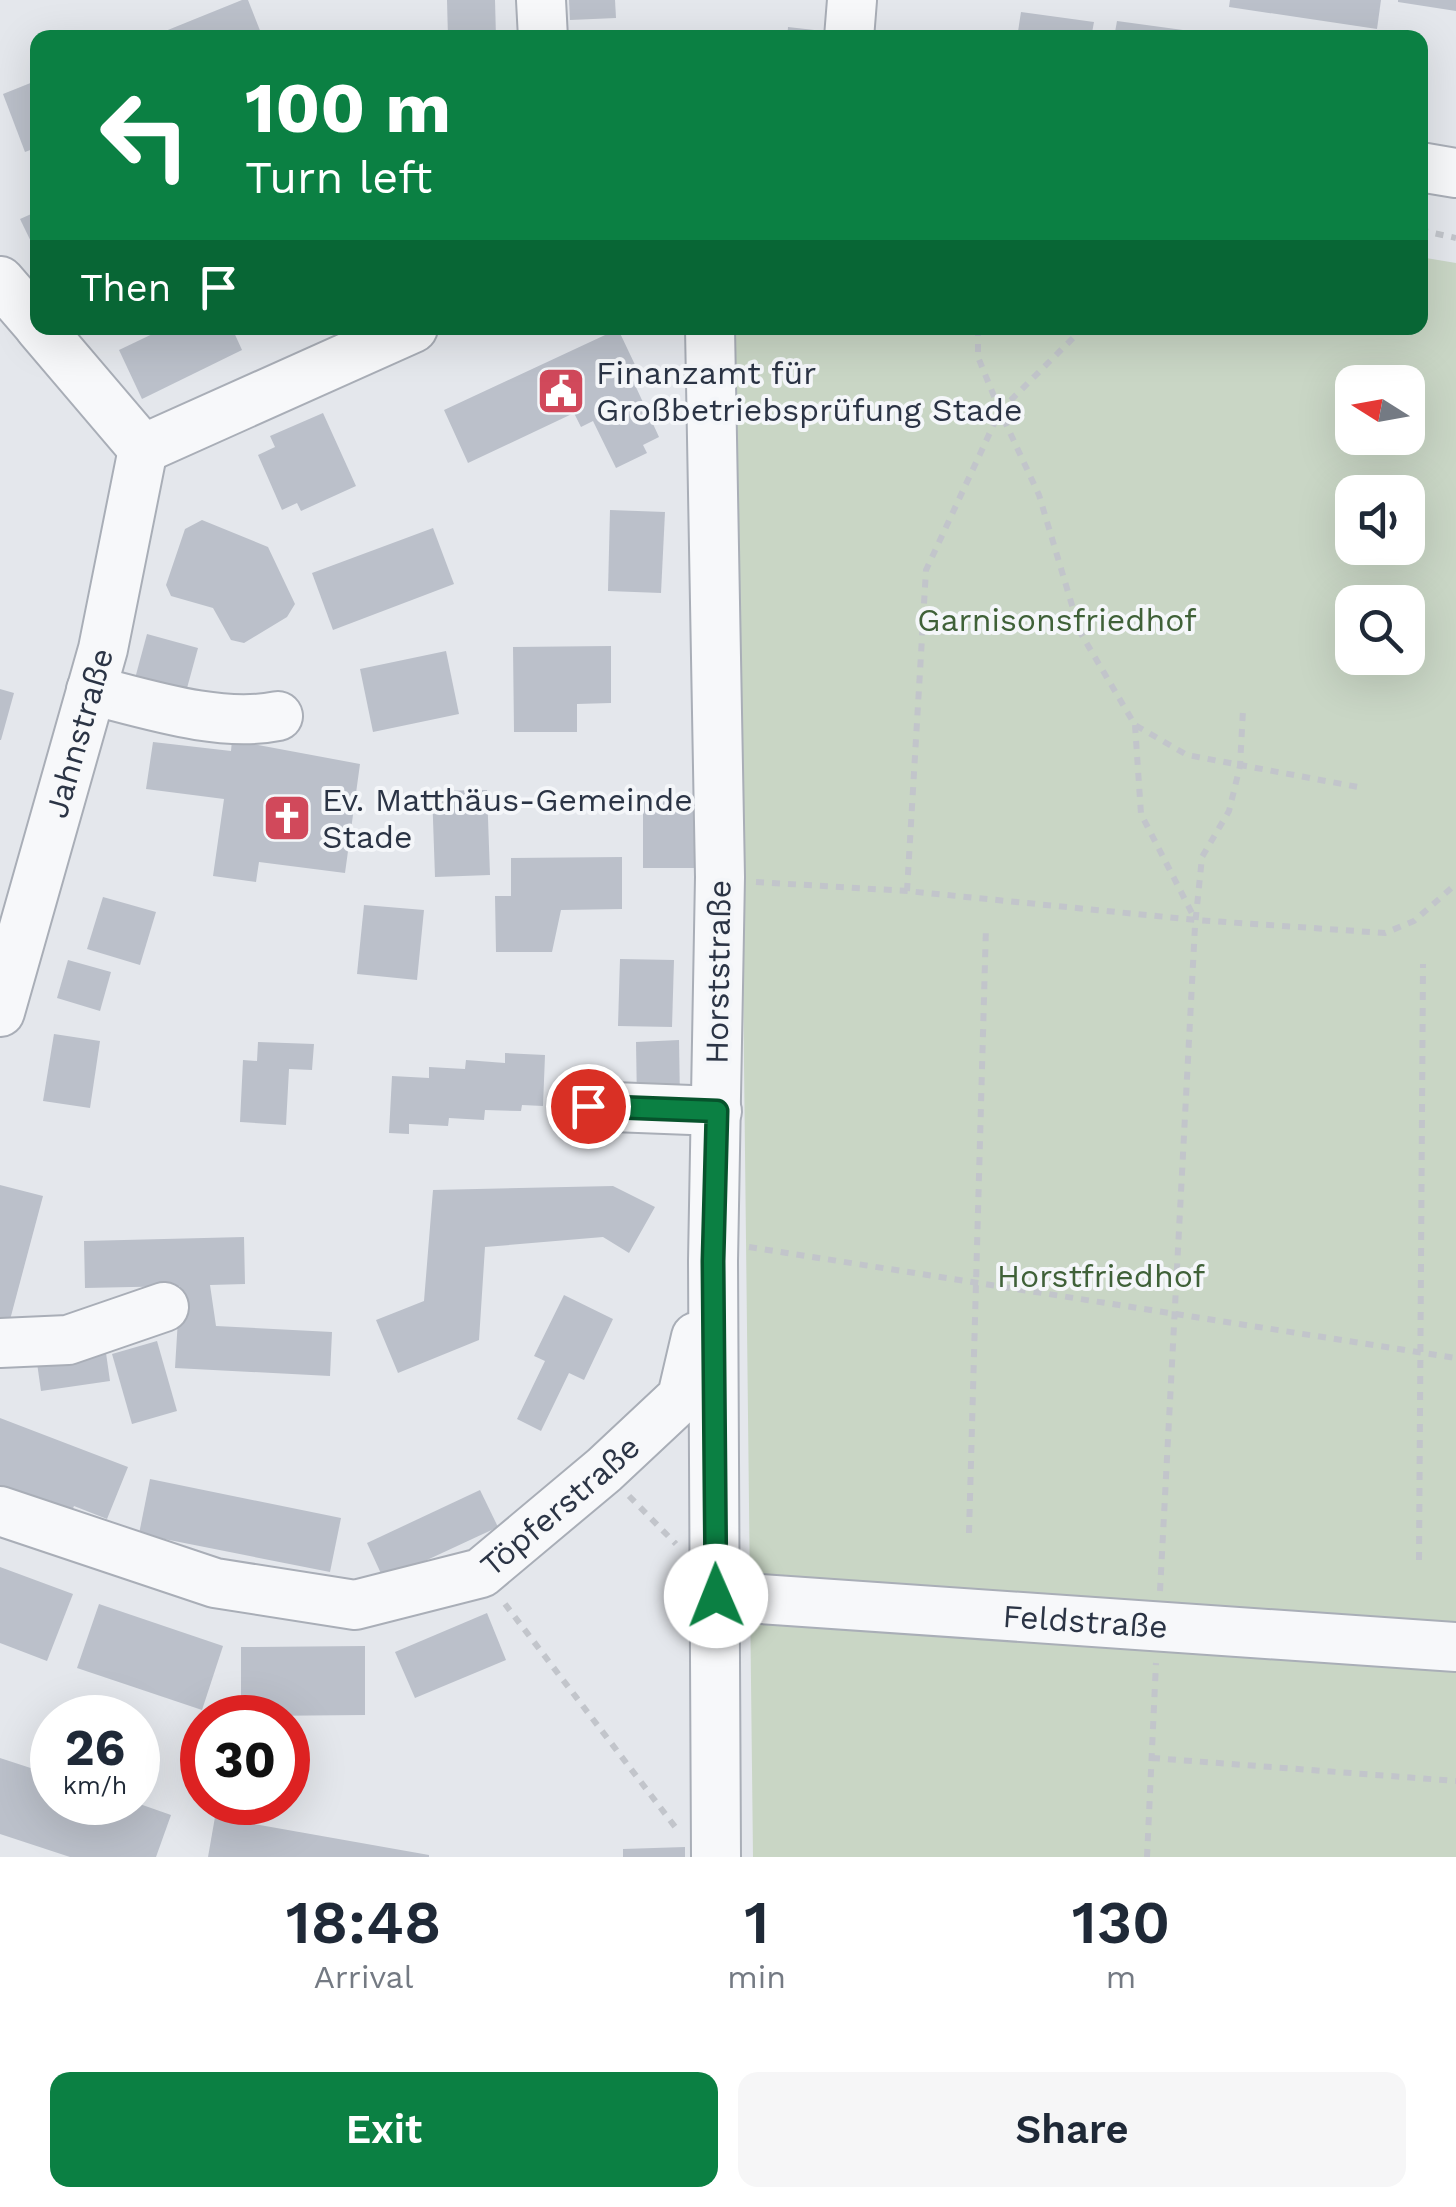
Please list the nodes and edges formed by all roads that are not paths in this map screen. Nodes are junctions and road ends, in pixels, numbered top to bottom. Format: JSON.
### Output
{"nodes":[{"id":1,"x":542,"y":0,"type":"edge"},
{"id":2,"x":852,"y":0,"type":"edge"},
{"id":3,"x":543,"y":30,"type":"edge"},
{"id":4,"x":850,"y":30,"type":"edge"},
{"id":5,"x":1428,"y":169,"type":"edge"},
{"id":6,"x":1456,"y":174,"type":"edge"},
{"id":7,"x":0,"y":281,"type":"edge"},
{"id":8,"x":30,"y":317,"type":"edge"},
{"id":9,"x":46,"y":335,"type":"edge"},
{"id":10,"x":398,"y":335,"type":"edge"},
{"id":11,"x":710,"y":335,"type":"edge"},
{"id":12,"x":143,"y":450,"type":"junction"},
{"id":13,"x":91,"y":690,"type":"junction"},
{"id":14,"x":278,"y":716,"type":"dead end"},
{"id":15,"x":0,"y":1012,"type":"edge"},
{"id":16,"x":588,"y":1106,"type":"dead end"},
{"id":17,"x":717,"y":1111,"type":"junction"},
{"id":18,"x":713,"y":1251,"type":"junction"},
{"id":19,"x":164,"y":1308,"type":"dead end"},
{"id":20,"x":0,"y":1343,"type":"edge"},
{"id":21,"x":0,"y":1511,"type":"edge"},
{"id":22,"x":716,"y":1590,"type":"junction"},
{"id":23,"x":1456,"y":1647,"type":"edge"},
{"id":24,"x":701,"y":1849,"type":"edge"}],
"edges":[{"from":1,"to":3,"type":"street"},
{"from":2,"to":4,"type":"street"},
{"from":5,"to":6,"type":"street"},
{"from":7,"to":8,"type":"street"},
{"from":9,"to":12,"type":"street"},
{"from":10,"to":12,"type":"street"},
{"from":11,"to":17,"type":"street","name":"Horststraße"},
{"from":12,"to":13,"type":"street","name":"Jahnstraße"},
{"from":13,"to":14,"type":"street"},
{"from":13,"to":15,"type":"street","name":"Jahnstraße"},
{"from":16,"to":17,"type":"street"},
{"from":17,"to":18,"type":"street","name":"Horststraße"},
{"from":18,"to":21,"type":"street","name":"Töpferstraße"},
{"from":18,"to":22,"type":"street","name":"Horststraße"},
{"from":19,"to":20,"type":"street"},
{"from":22,"to":23,"type":"street","name":"Feldstraße"},
{"from":22,"to":24,"type":"street","name":"Horststraße"}]}
